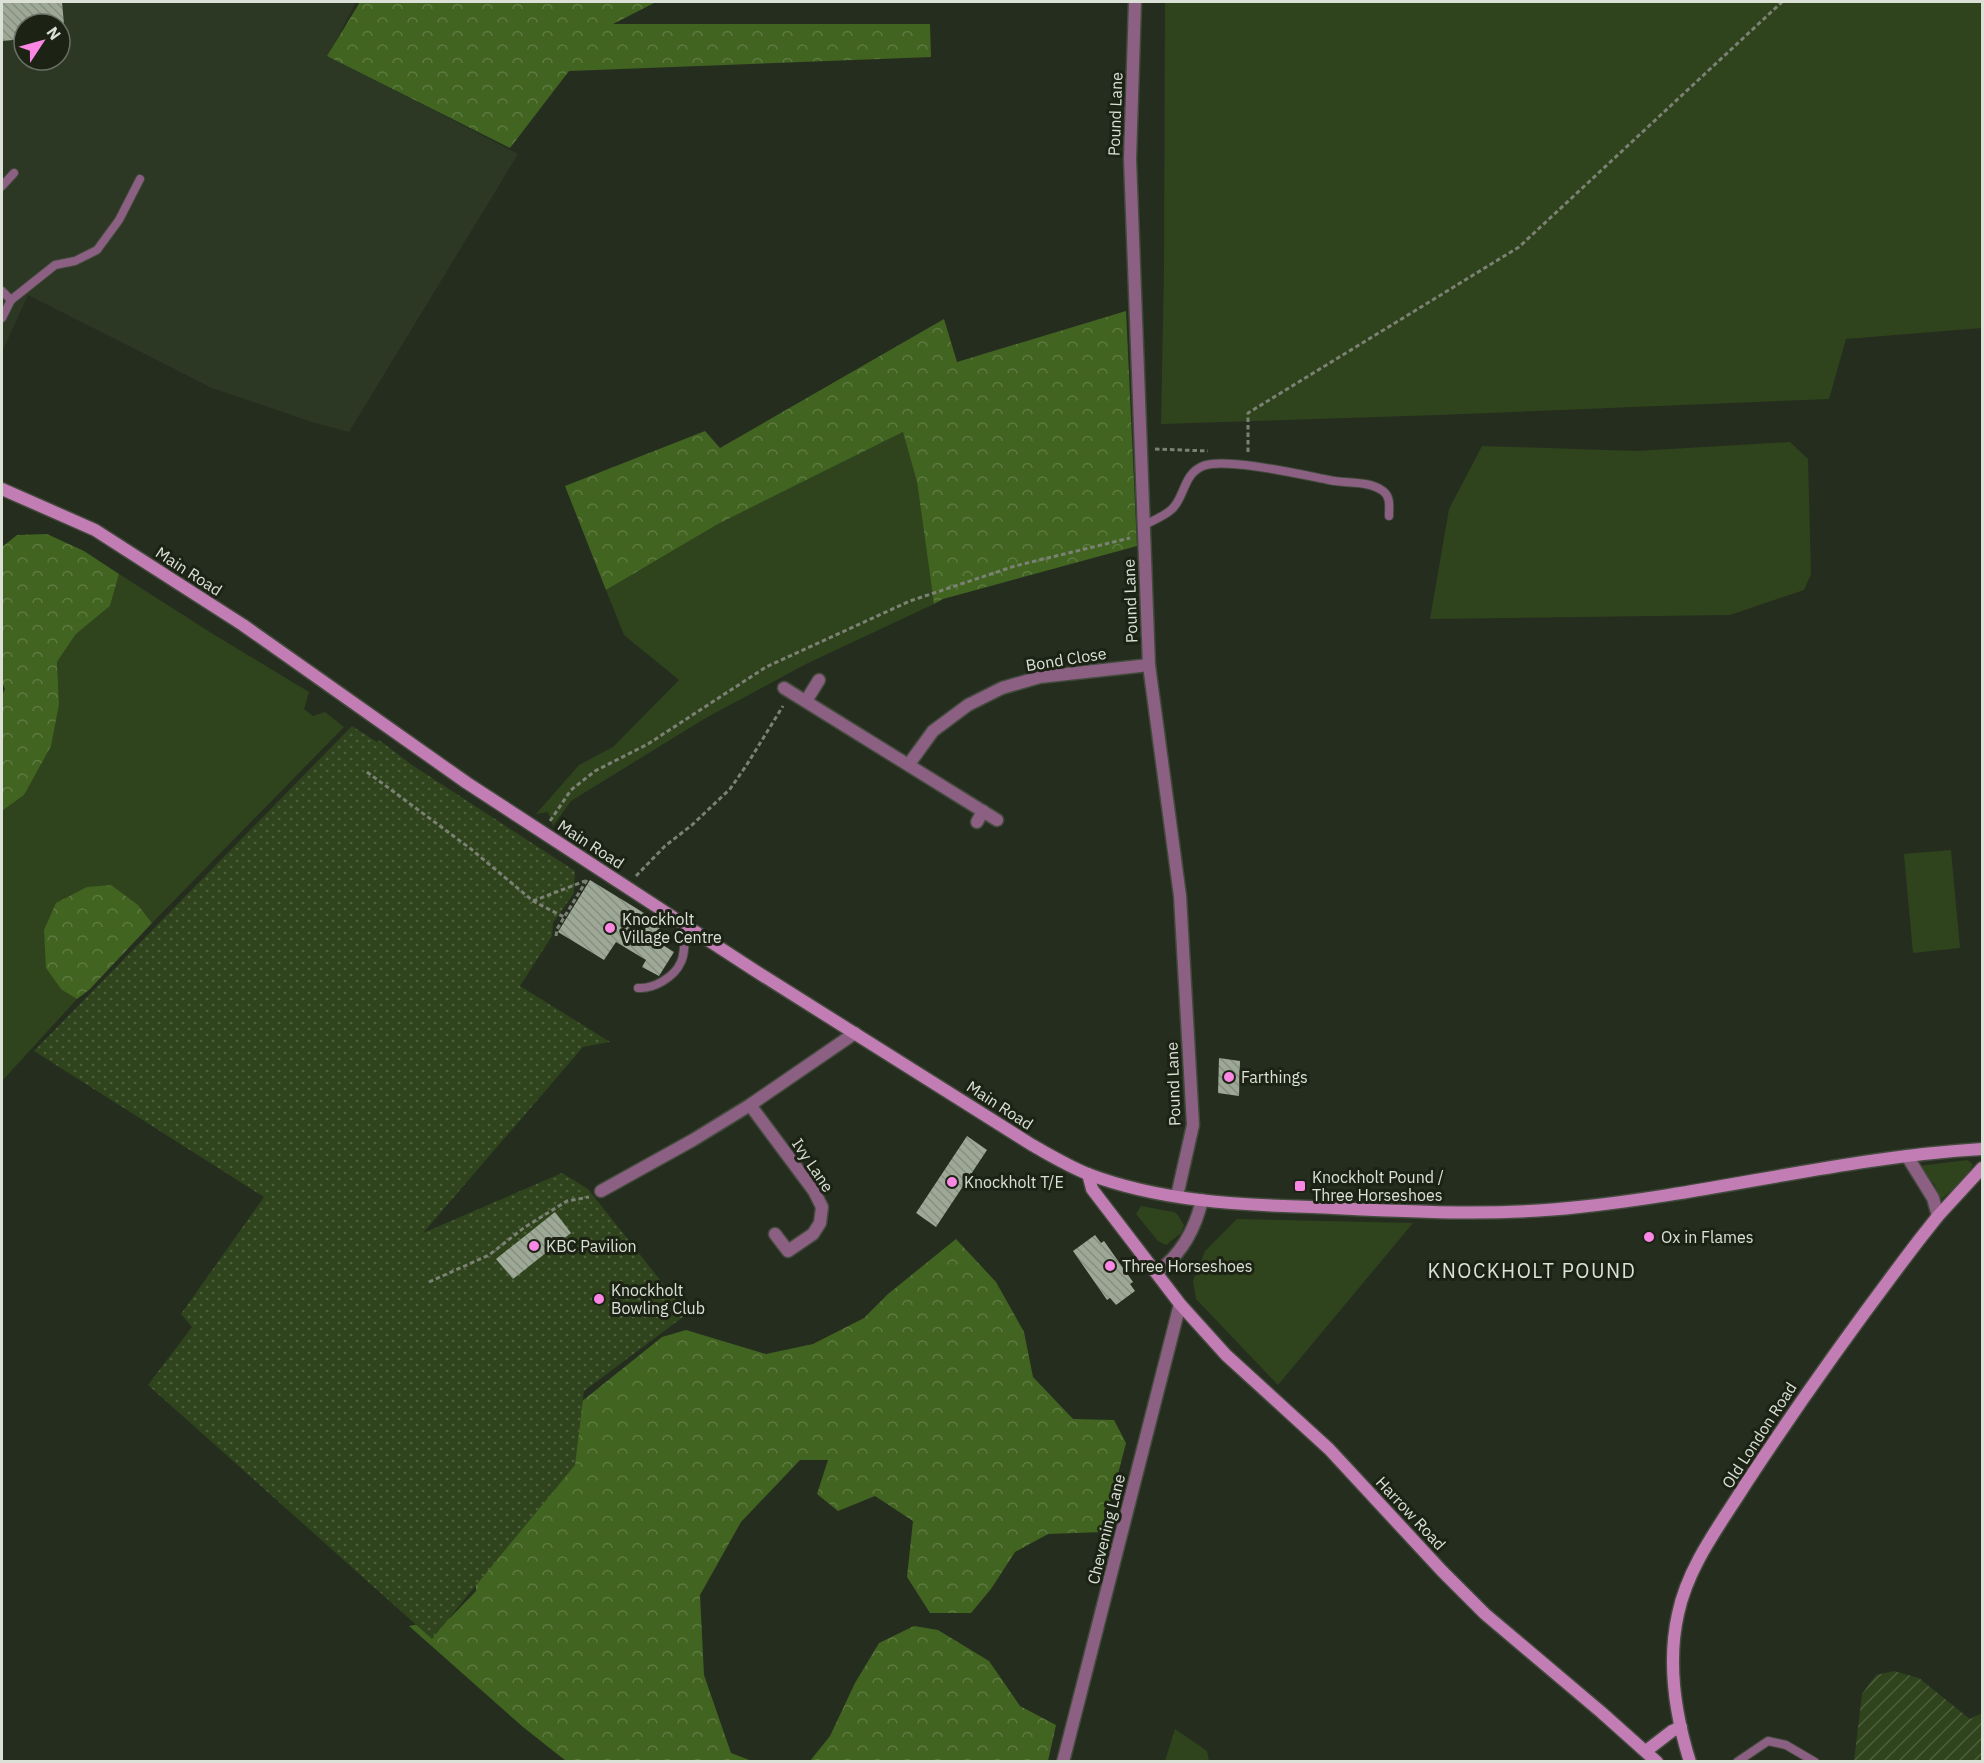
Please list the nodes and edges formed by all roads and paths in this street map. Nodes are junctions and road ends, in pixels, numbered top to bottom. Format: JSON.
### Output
{"nodes":[{"id":1,"x":1135,"y":2,"type":"edge"},
{"id":2,"x":1782,"y":2,"type":"edge"},
{"id":3,"x":14,"y":173,"type":"dead end"},
{"id":4,"x":140,"y":179,"type":"dead end"},
{"id":5,"x":2,"y":186,"type":"edge"},
{"id":6,"x":2,"y":291,"type":"edge"},
{"id":7,"x":11,"y":300,"type":"junction"},
{"id":8,"x":2,"y":318,"type":"edge"},
{"id":9,"x":1141,"y":449,"type":"junction"},
{"id":10,"x":1213,"y":451,"type":"dead end"},
{"id":11,"x":1237,"y":451,"type":"dead end"},
{"id":12,"x":2,"y":489,"type":"edge"},
{"id":13,"x":1389,"y":516,"type":"dead end"},
{"id":14,"x":1144,"y":530,"type":"junction"},
{"id":15,"x":1149,"y":665,"type":"junction"},
{"id":16,"x":819,"y":680,"type":"dead end"},
{"id":17,"x":788,"y":690,"type":"joint"},
{"id":18,"x":806,"y":701,"type":"junction"},
{"id":19,"x":909,"y":764,"type":"junction"},
{"id":20,"x":368,"y":772,"type":"dead end"},
{"id":21,"x":997,"y":820,"type":"dead end"},
{"id":22,"x":542,"y":832,"type":"junction"},
{"id":23,"x":595,"y":866,"type":"junction"},
{"id":24,"x":586,"y":880,"type":"junction"},
{"id":25,"x":628,"y":888,"type":"junction"},
{"id":26,"x":533,"y":901,"type":"junction"},
{"id":27,"x":564,"y":917,"type":"junction"},
{"id":28,"x":684,"y":924,"type":"junction"},
{"id":29,"x":556,"y":936,"type":"dead end"},
{"id":30,"x":638,"y":988,"type":"dead end"},
{"id":31,"x":855,"y":1032,"type":"junction"},
{"id":32,"x":750,"y":1104,"type":"junction"},
{"id":33,"x":1983,"y":1149,"type":"edge"},
{"id":34,"x":1907,"y":1156,"type":"junction"},
{"id":35,"x":1983,"y":1168,"type":"edge"},
{"id":36,"x":1088,"y":1174,"type":"junction"},
{"id":37,"x":601,"y":1191,"type":"joint"},
{"id":38,"x":1177,"y":1196,"type":"junction"},
{"id":39,"x":1202,"y":1200,"type":"junction"},
{"id":40,"x":1938,"y":1216,"type":"junction"},
{"id":41,"x":775,"y":1234,"type":"dead end"},
{"id":42,"x":1157,"y":1272,"type":"junction"},
{"id":43,"x":429,"y":1282,"type":"dead end"},
{"id":44,"x":1180,"y":1304,"type":"junction"},
{"id":45,"x":1681,"y":1728,"type":"junction"},
{"id":46,"x":1646,"y":1751,"type":"junction"},
{"id":47,"x":1063,"y":1761,"type":"edge"},
{"id":48,"x":1657,"y":1761,"type":"edge"},
{"id":49,"x":1690,"y":1761,"type":"edge"},
{"id":50,"x":1737,"y":1761,"type":"edge"},
{"id":51,"x":1815,"y":1761,"type":"edge"}],
"edges":[{"from":1,"to":9,"type":"street","name":"Pound Lane"},
{"from":2,"to":11,"type":"path"},
{"from":3,"to":5,"type":"lane"},
{"from":4,"to":7,"type":"lane"},
{"from":6,"to":7,"type":"lane"},
{"from":7,"to":8,"type":"lane"},
{"from":9,"to":10,"type":"path"},
{"from":9,"to":14,"type":"street","name":"Pound Lane"},
{"from":12,"to":22,"type":"street","name":"Main Road"},
{"from":13,"to":14,"type":"lane"},
{"from":14,"to":15,"type":"street","name":"Pound Lane"},
{"from":14,"to":22,"type":"path"},
{"from":15,"to":19,"type":"street","name":"Bond Close"},
{"from":15,"to":38,"type":"street","name":"Pound Lane"},
{"from":16,"to":18,"type":"street"},
{"from":17,"to":18,"type":"street"},
{"from":17,"to":25,"type":"path"},
{"from":18,"to":19,"type":"street"},
{"from":19,"to":21,"type":"street"},
{"from":20,"to":26,"type":"path"},
{"from":22,"to":23,"type":"street","name":"Main Road"},
{"from":23,"to":24,"type":"path"},
{"from":23,"to":25,"type":"street","name":"Main Road"},
{"from":24,"to":26,"type":"path"},
{"from":24,"to":27,"type":"path"},
{"from":25,"to":28,"type":"street","name":"Main Road"},
{"from":26,"to":27,"type":"path"},
{"from":27,"to":29,"type":"path"},
{"from":28,"to":30,"type":"lane"},
{"from":28,"to":31,"type":"street","name":"Main Road"},
{"from":31,"to":32,"type":"street"},
{"from":31,"to":36,"type":"street","name":"Main Road"},
{"from":32,"to":37,"type":"street"},
{"from":32,"to":41,"type":"street","name":"Ivy Lane"},
{"from":33,"to":34,"type":"street","name":"Main Road"},
{"from":34,"to":39,"type":"street","name":"Main Road"},
{"from":34,"to":40,"type":"street"},
{"from":35,"to":40,"type":"street","name":"Old London Road"},
{"from":36,"to":38,"type":"street","name":"Main Road"},
{"from":36,"to":42,"type":"street","name":"Harrow Road"},
{"from":37,"to":43,"type":"path"},
{"from":38,"to":39,"type":"street","name":"Main Road"},
{"from":39,"to":42,"type":"street"},
{"from":40,"to":45,"type":"street","name":"Old London Road"},
{"from":42,"to":44,"type":"street","name":"Harrow Road"},
{"from":44,"to":46,"type":"street","name":"Harrow Road"},
{"from":44,"to":47,"type":"street","name":"Chevening Lane"},
{"from":45,"to":46,"type":"street"},
{"from":45,"to":49,"type":"street","name":"Old London Road"},
{"from":46,"to":48,"type":"street","name":"Harrow Road"},
{"from":50,"to":51,"type":"lane"}]}
